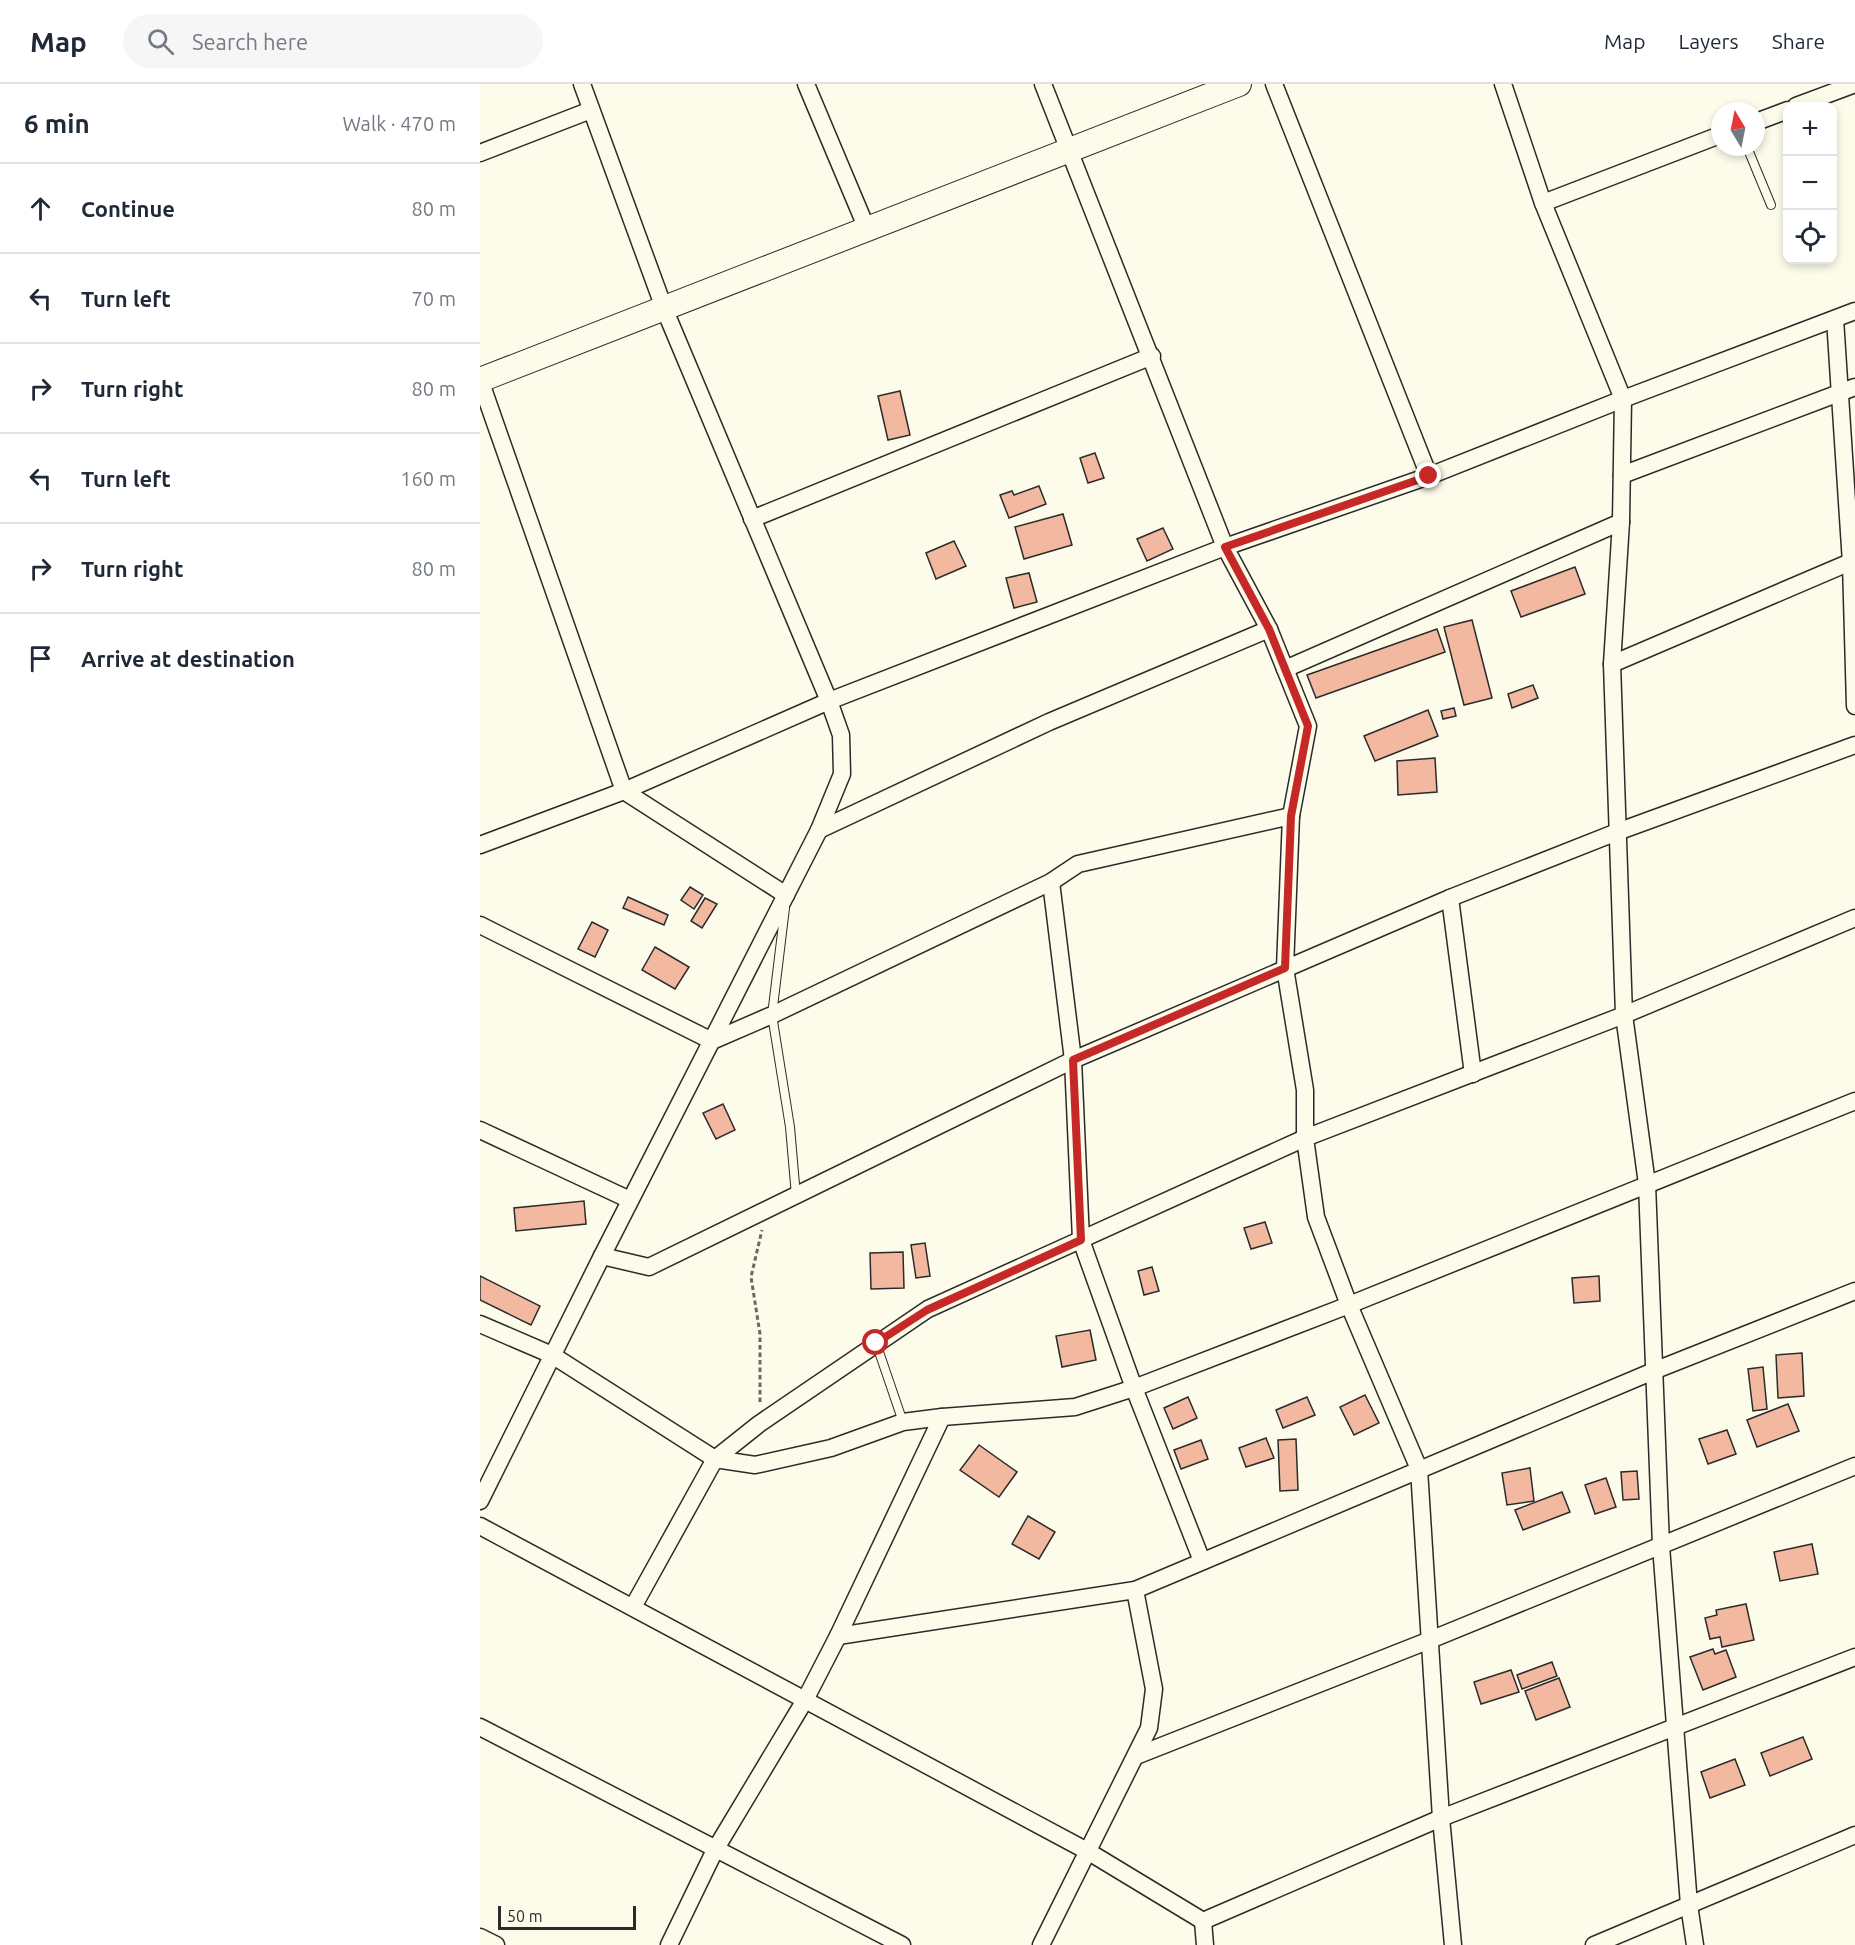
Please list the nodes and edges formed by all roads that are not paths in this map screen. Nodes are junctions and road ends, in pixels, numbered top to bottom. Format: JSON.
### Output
{"nodes":[{"id":1,"x":582,"y":84,"type":"edge"},
{"id":2,"x":806,"y":84,"type":"edge"},
{"id":3,"x":1043,"y":84,"type":"edge"},
{"id":4,"x":1239,"y":84,"type":"edge"},
{"id":5,"x":1274,"y":84,"type":"edge"},
{"id":6,"x":1503,"y":84,"type":"edge"},
{"id":7,"x":1855,"y":84,"type":"edge"},
{"id":8,"x":1807,"y":102,"type":"edge"},
{"id":9,"x":591,"y":110,"type":"junction"},
{"id":10,"x":1783,"y":112,"type":"edge"},
{"id":11,"x":1765,"y":119,"type":"edge"},
{"id":12,"x":1711,"y":138,"type":"edge"},
{"id":13,"x":1069,"y":150,"type":"junction"},
{"id":14,"x":480,"y":153,"type":"edge"},
{"id":15,"x":1751,"y":156,"type":"edge"},
{"id":16,"x":1543,"y":203,"type":"junction"},
{"id":17,"x":1771,"y":205,"type":"dead end"},
{"id":18,"x":867,"y":229,"type":"junction"},
{"id":19,"x":664,"y":308,"type":"junction"},
{"id":20,"x":1855,"y":311,"type":"edge"},
{"id":21,"x":1835,"y":319,"type":"junction"},
{"id":22,"x":1152,"y":356,"type":"junction"},
{"id":23,"x":480,"y":380,"type":"edge"},
{"id":24,"x":1847,"y":390,"type":"edge"},
{"id":25,"x":1623,"y":399,"type":"junction"},
{"id":26,"x":1622,"y":474,"type":"junction"},
{"id":27,"x":1429,"y":476,"type":"junction"},
{"id":28,"x":752,"y":519,"type":"junction"},
{"id":29,"x":1621,"y":522,"type":"junction"},
{"id":30,"x":1225,"y":547,"type":"junction"},
{"id":31,"x":1853,"y":561,"type":"edge"},
{"id":32,"x":1269,"y":629,"type":"junction"},
{"id":33,"x":1612,"y":664,"type":"junction"},
{"id":34,"x":1285,"y":669,"type":"junction"},
{"id":35,"x":829,"y":701,"type":"junction"},
{"id":36,"x":1855,"y":706,"type":"edge"},
{"id":37,"x":1855,"y":745,"type":"edge"},
{"id":38,"x":624,"y":791,"type":"junction"},
{"id":39,"x":1291,"y":816,"type":"junction"},
{"id":40,"x":819,"y":830,"type":"junction"},
{"id":41,"x":1617,"y":832,"type":"junction"},
{"id":42,"x":480,"y":845,"type":"edge"},
{"id":43,"x":1051,"y":882,"type":"junction"},
{"id":44,"x":786,"y":895,"type":"junction"},
{"id":45,"x":1450,"y":898,"type":"junction"},
{"id":46,"x":1855,"y":918,"type":"edge"},
{"id":47,"x":480,"y":925,"type":"edge"},
{"id":48,"x":1285,"y":968,"type":"junction"},
{"id":49,"x":772,"y":1015,"type":"junction"},
{"id":50,"x":1624,"y":1015,"type":"junction"},
{"id":51,"x":712,"y":1041,"type":"junction"},
{"id":52,"x":1073,"y":1060,"type":"junction"},
{"id":53,"x":1473,"y":1074,"type":"junction"},
{"id":54,"x":1855,"y":1101,"type":"edge"},
{"id":55,"x":480,"y":1130,"type":"edge"},
{"id":56,"x":1305,"y":1138,"type":"junction"},
{"id":57,"x":1647,"y":1184,"type":"junction"},
{"id":58,"x":796,"y":1196,"type":"junction"},
{"id":59,"x":630,"y":1200,"type":"junction"},
{"id":60,"x":1081,"y":1240,"type":"junction"},
{"id":61,"x":602,"y":1256,"type":"junction"},
{"id":62,"x":1855,"y":1291,"type":"edge"},
{"id":63,"x":1349,"y":1305,"type":"junction"},
{"id":64,"x":480,"y":1324,"type":"edge"},
{"id":65,"x":876,"y":1343,"type":"junction"},
{"id":66,"x":552,"y":1356,"type":"junction"},
{"id":67,"x":1656,"y":1370,"type":"junction"},
{"id":68,"x":1134,"y":1388,"type":"junction"},
{"id":69,"x":942,"y":1417,"type":"junction"},
{"id":70,"x":903,"y":1422,"type":"junction"},
{"id":71,"x":715,"y":1459,"type":"junction"},
{"id":72,"x":1855,"y":1466,"type":"edge"},
{"id":73,"x":1419,"y":1469,"type":"junction"},
{"id":74,"x":480,"y":1501,"type":"edge"},
{"id":75,"x":480,"y":1526,"type":"edge"},
{"id":76,"x":1661,"y":1546,"type":"junction"},
{"id":77,"x":1202,"y":1561,"type":"junction"},
{"id":78,"x":1135,"y":1590,"type":"junction"},
{"id":79,"x":633,"y":1606,"type":"junction"},
{"id":80,"x":838,"y":1636,"type":"junction"},
{"id":81,"x":1430,"y":1640,"type":"junction"},
{"id":82,"x":1855,"y":1657,"type":"edge"},
{"id":83,"x":805,"y":1700,"type":"junction"},
{"id":84,"x":1676,"y":1727,"type":"junction"},
{"id":85,"x":480,"y":1728,"type":"edge"},
{"id":86,"x":1136,"y":1756,"type":"junction"},
{"id":87,"x":1442,"y":1818,"type":"junction"},
{"id":88,"x":1855,"y":1835,"type":"edge"},
{"id":89,"x":715,"y":1850,"type":"junction"},
{"id":90,"x":1089,"y":1852,"type":"junction"},
{"id":91,"x":1689,"y":1905,"type":"junction"},
{"id":92,"x":1203,"y":1921,"type":"junction"},
{"id":93,"x":480,"y":1937,"type":"edge"},
{"id":94,"x":496,"y":1945,"type":"edge"},
{"id":95,"x":669,"y":1945,"type":"edge"},
{"id":96,"x":902,"y":1945,"type":"edge"},
{"id":97,"x":1041,"y":1945,"type":"edge"},
{"id":98,"x":1205,"y":1945,"type":"edge"},
{"id":99,"x":1453,"y":1945,"type":"edge"},
{"id":100,"x":1594,"y":1945,"type":"edge"},
{"id":101,"x":1695,"y":1945,"type":"edge"}],
"edges":[{"from":1,"to":9,"type":"street"},
{"from":2,"to":18,"type":"street"},
{"from":3,"to":13,"type":"street"},
{"from":4,"to":13,"type":"street"},
{"from":5,"to":27,"type":"street"},
{"from":6,"to":16,"type":"street"},
{"from":7,"to":8,"type":"street"},
{"from":9,"to":14,"type":"street"},
{"from":9,"to":19,"type":"street"},
{"from":10,"to":11,"type":"street"},
{"from":12,"to":16,"type":"street"},
{"from":13,"to":18,"type":"street"},
{"from":13,"to":22,"type":"street"},
{"from":15,"to":17,"type":"lane"},
{"from":16,"to":25,"type":"street"},
{"from":18,"to":19,"type":"street"},
{"from":19,"to":23,"type":"street"},
{"from":19,"to":28,"type":"street"},
{"from":20,"to":21,"type":"street"},
{"from":21,"to":24,"type":"street"},
{"from":21,"to":25,"type":"street"},
{"from":22,"to":28,"type":"street"},
{"from":22,"to":30,"type":"street"},
{"from":23,"to":38,"type":"street"},
{"from":24,"to":26,"type":"street"},
{"from":24,"to":31,"type":"street"},
{"from":25,"to":26,"type":"street"},
{"from":25,"to":27,"type":"street"},
{"from":26,"to":29,"type":"street"},
{"from":27,"to":30,"type":"street"},
{"from":28,"to":35,"type":"street"},
{"from":29,"to":33,"type":"street"},
{"from":29,"to":34,"type":"street"},
{"from":30,"to":32,"type":"street"},
{"from":30,"to":35,"type":"street"},
{"from":31,"to":33,"type":"street"},
{"from":31,"to":36,"type":"street"},
{"from":32,"to":34,"type":"street"},
{"from":32,"to":40,"type":"street"},
{"from":33,"to":41,"type":"street"},
{"from":34,"to":39,"type":"street"},
{"from":35,"to":38,"type":"street"},
{"from":35,"to":40,"type":"street"},
{"from":37,"to":41,"type":"street"},
{"from":38,"to":42,"type":"street"},
{"from":38,"to":44,"type":"street"},
{"from":39,"to":43,"type":"street"},
{"from":39,"to":48,"type":"street"},
{"from":40,"to":44,"type":"street"},
{"from":41,"to":45,"type":"street"},
{"from":41,"to":50,"type":"street"},
{"from":43,"to":49,"type":"street"},
{"from":43,"to":52,"type":"street"},
{"from":44,"to":49,"type":"lane"},
{"from":44,"to":51,"type":"street"},
{"from":45,"to":48,"type":"street"},
{"from":45,"to":53,"type":"street"},
{"from":46,"to":50,"type":"street"},
{"from":47,"to":51,"type":"street"},
{"from":48,"to":52,"type":"street"},
{"from":48,"to":56,"type":"street"},
{"from":49,"to":51,"type":"street"},
{"from":49,"to":58,"type":"lane"},
{"from":50,"to":53,"type":"street"},
{"from":50,"to":57,"type":"street"},
{"from":51,"to":59,"type":"street"},
{"from":52,"to":58,"type":"street"},
{"from":52,"to":60,"type":"street"},
{"from":53,"to":56,"type":"street"},
{"from":54,"to":57,"type":"street"},
{"from":55,"to":59,"type":"street"},
{"from":56,"to":60,"type":"street"},
{"from":56,"to":63,"type":"street"},
{"from":57,"to":63,"type":"street"},
{"from":57,"to":67,"type":"street"},
{"from":58,"to":61,"type":"street"},
{"from":59,"to":61,"type":"street"},
{"from":60,"to":65,"type":"street"},
{"from":60,"to":68,"type":"street"},
{"from":61,"to":66,"type":"street"},
{"from":62,"to":67,"type":"street"},
{"from":63,"to":68,"type":"street"},
{"from":63,"to":73,"type":"street"},
{"from":64,"to":66,"type":"street"},
{"from":65,"to":70,"type":"lane"},
{"from":65,"to":71,"type":"street"},
{"from":66,"to":71,"type":"street"},
{"from":66,"to":74,"type":"street"},
{"from":67,"to":73,"type":"street"},
{"from":67,"to":76,"type":"street"},
{"from":68,"to":69,"type":"street"},
{"from":68,"to":77,"type":"street"},
{"from":69,"to":70,"type":"street"},
{"from":69,"to":80,"type":"street"},
{"from":70,"to":71,"type":"street"},
{"from":71,"to":79,"type":"street"},
{"from":72,"to":76,"type":"street"},
{"from":73,"to":77,"type":"street"},
{"from":73,"to":81,"type":"street"},
{"from":75,"to":79,"type":"street"},
{"from":76,"to":81,"type":"street"},
{"from":76,"to":84,"type":"street"},
{"from":77,"to":78,"type":"street"},
{"from":78,"to":80,"type":"street"},
{"from":78,"to":86,"type":"street"},
{"from":79,"to":83,"type":"street"},
{"from":80,"to":83,"type":"street"},
{"from":81,"to":86,"type":"street"},
{"from":81,"to":87,"type":"street"},
{"from":82,"to":84,"type":"street"},
{"from":83,"to":89,"type":"street"},
{"from":83,"to":90,"type":"street"},
{"from":84,"to":87,"type":"street"},
{"from":84,"to":91,"type":"street"},
{"from":85,"to":89,"type":"street"},
{"from":86,"to":90,"type":"street"},
{"from":87,"to":92,"type":"street"},
{"from":87,"to":99,"type":"street"},
{"from":88,"to":91,"type":"street"},
{"from":89,"to":95,"type":"street"},
{"from":89,"to":96,"type":"street"},
{"from":90,"to":92,"type":"street"},
{"from":90,"to":97,"type":"street"},
{"from":91,"to":100,"type":"street"},
{"from":91,"to":101,"type":"street"},
{"from":92,"to":98,"type":"street"},
{"from":93,"to":94,"type":"street"}]}
